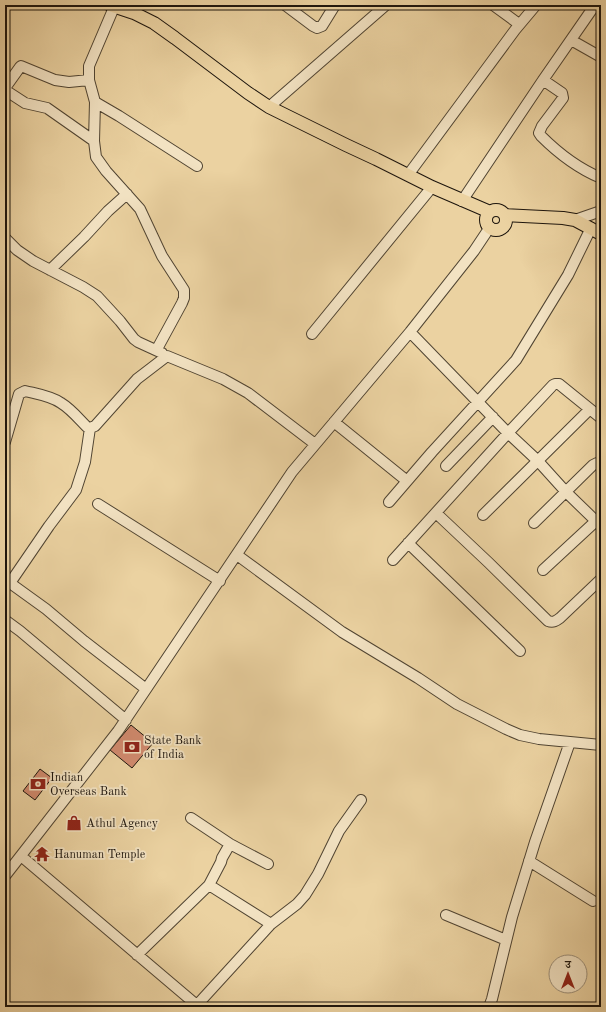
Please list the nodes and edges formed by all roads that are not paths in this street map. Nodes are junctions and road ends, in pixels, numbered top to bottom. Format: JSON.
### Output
{"nodes":[{"id":1,"x":285,"y":5,"type":"edge"},
{"id":2,"x":335,"y":5,"type":"edge"},
{"id":3,"x":386,"y":5,"type":"edge"},
{"id":4,"x":493,"y":5,"type":"edge"},
{"id":5,"x":536,"y":5,"type":"edge"},
{"id":6,"x":595,"y":5,"type":"edge"},
{"id":7,"x":113,"y":6,"type":"edge"},
{"id":8,"x":519,"y":24,"type":"junction"},
{"id":9,"x":571,"y":40,"type":"junction"},
{"id":10,"x":601,"y":57,"type":"edge"},
{"id":11,"x":89,"y":80,"type":"junction"},
{"id":12,"x":543,"y":80,"type":"junction"},
{"id":13,"x":5,"y":89,"type":"edge"},
{"id":14,"x":95,"y":102,"type":"junction"},
{"id":15,"x":269,"y":107,"type":"junction"},
{"id":16,"x":94,"y":141,"type":"junction"},
{"id":17,"x":197,"y":166,"type":"dead end"},
{"id":18,"x":408,"y":175,"type":"junction"},
{"id":19,"x":601,"y":178,"type":"edge"},
{"id":20,"x":432,"y":187,"type":"junction"},
{"id":21,"x":126,"y":194,"type":"junction"},
{"id":22,"x":462,"y":201,"type":"junction"},
{"id":23,"x":601,"y":210,"type":"edge"},
{"id":24,"x":490,"y":212,"type":"junction"},
{"id":25,"x":505,"y":215,"type":"junction"},
{"id":26,"x":575,"y":220,"type":"junction"},
{"id":27,"x":490,"y":227,"type":"junction"},
{"id":28,"x":596,"y":231,"type":"edge"},
{"id":29,"x":5,"y":238,"type":"edge"},
{"id":30,"x":50,"y":270,"type":"junction"},
{"id":31,"x":410,"y":332,"type":"junction"},
{"id":32,"x":312,"y":334,"type":"dead end"},
{"id":33,"x":157,"y":350,"type":"junction"},
{"id":34,"x":167,"y":356,"type":"junction"},
{"id":35,"x":478,"y":402,"type":"junction"},
{"id":36,"x":590,"y":409,"type":"junction"},
{"id":37,"x":493,"y":418,"type":"junction"},
{"id":38,"x":601,"y":418,"type":"edge"},
{"id":39,"x":334,"y":422,"type":"junction"},
{"id":40,"x":90,"y":428,"type":"junction"},
{"id":41,"x":508,"y":433,"type":"junction"},
{"id":42,"x":5,"y":442,"type":"edge"},
{"id":43,"x":316,"y":444,"type":"junction"},
{"id":44,"x":538,"y":461,"type":"junction"},
{"id":45,"x":601,"y":465,"type":"edge"},
{"id":46,"x":446,"y":466,"type":"dead end"},
{"id":47,"x":407,"y":481,"type":"junction"},
{"id":48,"x":566,"y":492,"type":"junction"},
{"id":49,"x":389,"y":502,"type":"dead end"},
{"id":50,"x":98,"y":504,"type":"dead end"},
{"id":51,"x":436,"y":513,"type":"junction"},
{"id":52,"x":483,"y":515,"type":"dead end"},
{"id":53,"x":534,"y":523,"type":"dead end"},
{"id":54,"x":598,"y":523,"type":"edge"},
{"id":55,"x":408,"y":543,"type":"junction"},
{"id":56,"x":237,"y":555,"type":"junction"},
{"id":57,"x":393,"y":560,"type":"dead end"},
{"id":58,"x":543,"y":570,"type":"dead end"},
{"id":59,"x":601,"y":578,"type":"edge"},
{"id":60,"x":220,"y":581,"type":"junction"},
{"id":61,"x":7,"y":584,"type":"edge"},
{"id":62,"x":5,"y":620,"type":"edge"},
{"id":63,"x":15,"y":627,"type":"junction"},
{"id":64,"x":5,"y":632,"type":"edge"},
{"id":65,"x":520,"y":651,"type":"dead end"},
{"id":66,"x":146,"y":689,"type":"junction"},
{"id":67,"x":126,"y":720,"type":"junction"},
{"id":68,"x":570,"y":742,"type":"junction"},
{"id":69,"x":601,"y":745,"type":"edge"},
{"id":70,"x":361,"y":800,"type":"dead end"},
{"id":71,"x":191,"y":818,"type":"dead end"},
{"id":72,"x":230,"y":844,"type":"junction"},
{"id":73,"x":21,"y":856,"type":"junction"},
{"id":74,"x":529,"y":861,"type":"junction"},
{"id":75,"x":268,"y":864,"type":"dead end"},
{"id":76,"x":9,"y":865,"type":"edge"},
{"id":77,"x":5,"y":876,"type":"edge"},
{"id":78,"x":209,"y":885,"type":"junction"},
{"id":79,"x":593,"y":901,"type":"dead end"},
{"id":80,"x":446,"y":915,"type":"dead end"},
{"id":81,"x":272,"y":924,"type":"junction"},
{"id":82,"x":506,"y":940,"type":"junction"},
{"id":83,"x":137,"y":955,"type":"junction"},
{"id":84,"x":198,"y":1006,"type":"edge"},
{"id":85,"x":489,"y":1007,"type":"edge"}],
"edges":[{"from":1,"to":2,"type":"street"},
{"from":3,"to":15,"type":"street"},
{"from":4,"to":8,"type":"street"},
{"from":5,"to":8,"type":"street"},
{"from":6,"to":9,"type":"street"},
{"from":7,"to":11,"type":"street"},
{"from":7,"to":15,"type":"main road"},
{"from":8,"to":18,"type":"street"},
{"from":9,"to":10,"type":"street"},
{"from":9,"to":12,"type":"street"},
{"from":11,"to":13,"type":"street"},
{"from":11,"to":14,"type":"street"},
{"from":12,"to":19,"type":"street"},
{"from":12,"to":22,"type":"street"},
{"from":13,"to":16,"type":"street"},
{"from":14,"to":16,"type":"street"},
{"from":14,"to":17,"type":"street"},
{"from":15,"to":18,"type":"main road"},
{"from":16,"to":21,"type":"street"},
{"from":18,"to":20,"type":"main road"},
{"from":20,"to":22,"type":"main road"},
{"from":20,"to":32,"type":"street"},
{"from":21,"to":30,"type":"street"},
{"from":21,"to":33,"type":"street"},
{"from":22,"to":24,"type":"main road"},
{"from":23,"to":26,"type":"street"},
{"from":24,"to":25,"type":"main road"},
{"from":24,"to":27,"type":"main road"},
{"from":25,"to":26,"type":"main road"},
{"from":25,"to":27,"type":"main road"},
{"from":26,"to":28,"type":"main road"},
{"from":27,"to":31,"type":"street"},
{"from":28,"to":35,"type":"street"},
{"from":29,"to":30,"type":"street"},
{"from":30,"to":33,"type":"street"},
{"from":31,"to":35,"type":"street"},
{"from":31,"to":39,"type":"street"},
{"from":33,"to":34,"type":"street"},
{"from":34,"to":40,"type":"street"},
{"from":34,"to":43,"type":"street"},
{"from":35,"to":37,"type":"street"},
{"from":35,"to":47,"type":"street"},
{"from":36,"to":38,"type":"street"},
{"from":36,"to":41,"type":"street"},
{"from":36,"to":44,"type":"street"},
{"from":37,"to":41,"type":"street"},
{"from":37,"to":46,"type":"street"},
{"from":39,"to":43,"type":"street"},
{"from":39,"to":47,"type":"street"},
{"from":40,"to":42,"type":"street"},
{"from":40,"to":61,"type":"street"},
{"from":41,"to":44,"type":"street"},
{"from":41,"to":51,"type":"street"},
{"from":43,"to":56,"type":"street"},
{"from":44,"to":48,"type":"street"},
{"from":44,"to":52,"type":"street"},
{"from":45,"to":48,"type":"street"},
{"from":47,"to":49,"type":"street"},
{"from":48,"to":53,"type":"street"},
{"from":48,"to":54,"type":"street"},
{"from":50,"to":60,"type":"street"},
{"from":51,"to":55,"type":"street"},
{"from":51,"to":59,"type":"street"},
{"from":54,"to":58,"type":"street"},
{"from":55,"to":57,"type":"street"},
{"from":55,"to":65,"type":"street"},
{"from":56,"to":60,"type":"street"},
{"from":56,"to":68,"type":"street"},
{"from":60,"to":66,"type":"street"},
{"from":61,"to":66,"type":"street"},
{"from":62,"to":63,"type":"street"},
{"from":63,"to":64,"type":"street"},
{"from":63,"to":67,"type":"street"},
{"from":66,"to":67,"type":"street"},
{"from":67,"to":73,"type":"street"},
{"from":68,"to":69,"type":"street"},
{"from":68,"to":74,"type":"street"},
{"from":70,"to":81,"type":"street"},
{"from":71,"to":72,"type":"street"},
{"from":72,"to":75,"type":"street"},
{"from":72,"to":78,"type":"street"},
{"from":73,"to":76,"type":"street"},
{"from":73,"to":83,"type":"street"},
{"from":74,"to":79,"type":"street"},
{"from":74,"to":82,"type":"street"},
{"from":76,"to":77,"type":"street"},
{"from":78,"to":81,"type":"street"},
{"from":78,"to":83,"type":"street"},
{"from":80,"to":82,"type":"street"},
{"from":81,"to":84,"type":"street"},
{"from":82,"to":85,"type":"street"},
{"from":83,"to":84,"type":"street"}]}
